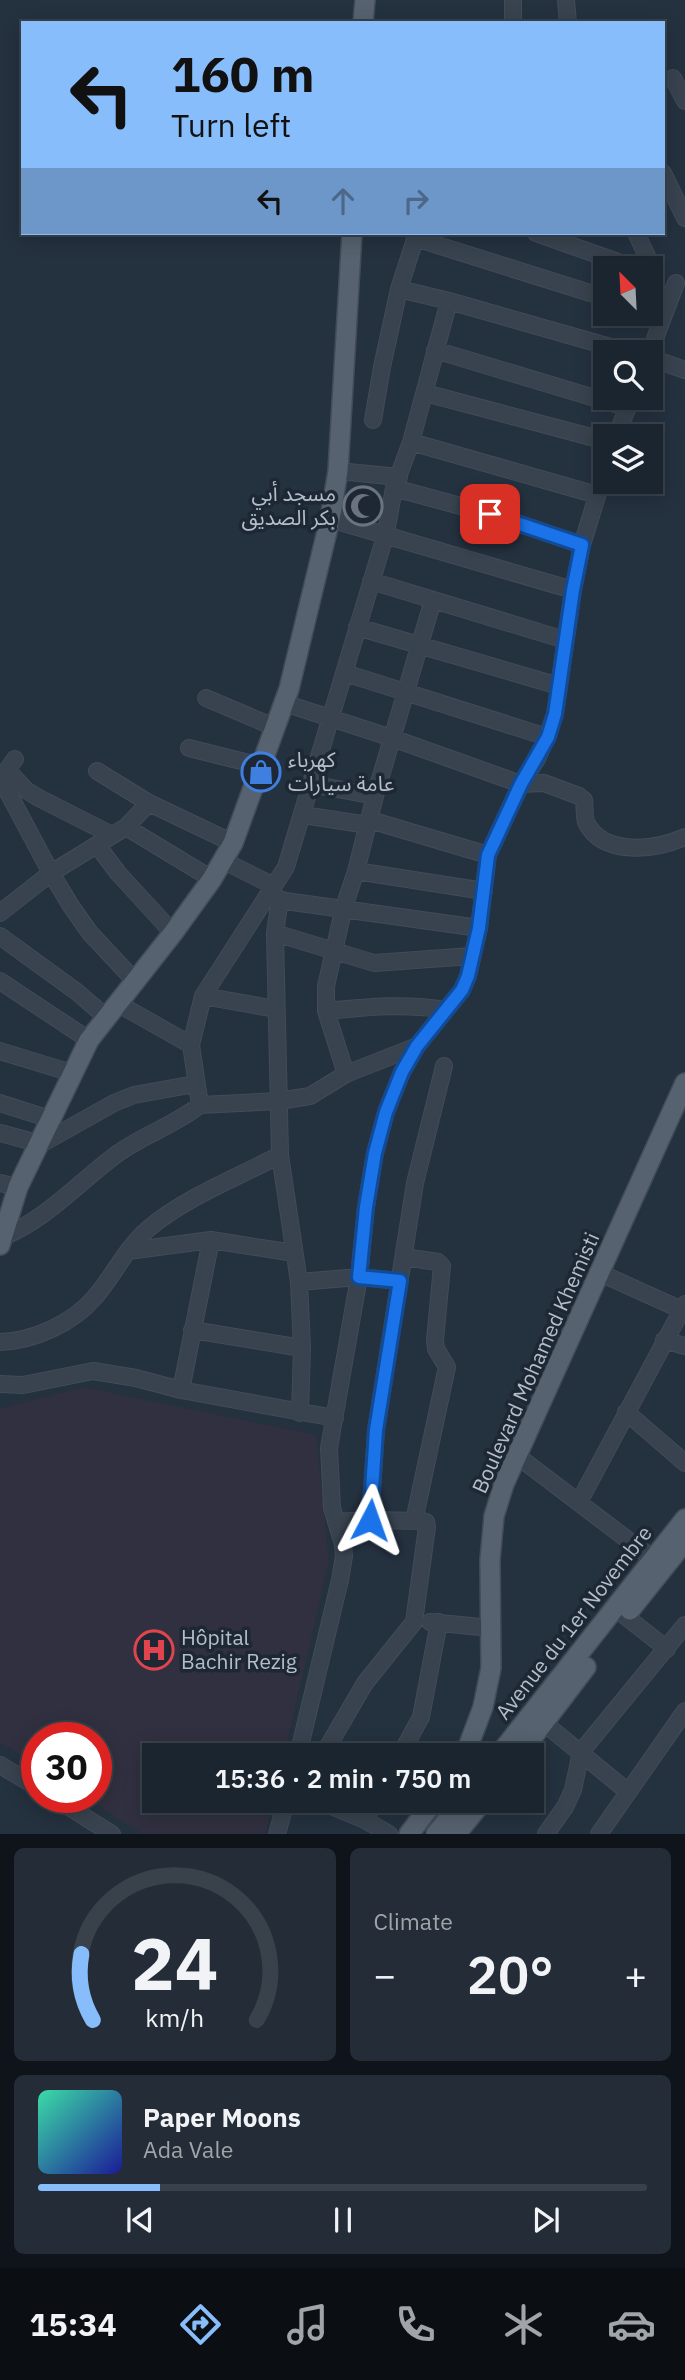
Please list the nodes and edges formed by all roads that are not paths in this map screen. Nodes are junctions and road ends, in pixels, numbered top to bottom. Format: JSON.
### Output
{"nodes":[{"id":1,"x":365,"y":0,"type":"edge"},
{"id":2,"x":513,"y":0,"type":"edge"},
{"id":3,"x":566,"y":0,"type":"edge"},
{"id":4,"x":363,"y":21,"type":"edge"},
{"id":5,"x":513,"y":21,"type":"edge"},
{"id":6,"x":568,"y":21,"type":"edge"},
{"id":7,"x":674,"y":78,"type":"edge"},
{"id":8,"x":685,"y":101,"type":"edge"},
{"id":9,"x":665,"y":177,"type":"edge"},
{"id":10,"x":685,"y":218,"type":"edge"},
{"id":11,"x":352,"y":235,"type":"edge"},
{"id":12,"x":546,"y":235,"type":"edge"},
{"id":13,"x":637,"y":235,"type":"edge"},
{"id":14,"x":416,"y":236,"type":"edge"},
{"id":15,"x":572,"y":240,"type":"edge"},
{"id":16,"x":608,"y":256,"type":"edge"},
{"id":17,"x":646,"y":256,"type":"edge"},
{"id":18,"x":663,"y":277,"type":"edge"},
{"id":19,"x":681,"y":284,"type":"edge"},
{"id":20,"x":399,"y":289,"type":"junction"},
{"id":21,"x":593,"y":295,"type":"edge"},
{"id":22,"x":449,"y":301,"type":"junction"},
{"id":23,"x":663,"y":307,"type":"edge"},
{"id":24,"x":593,"y":342,"type":"edge"},
{"id":25,"x":435,"y":350,"type":"junction"},
{"id":26,"x":663,"y":362,"type":"edge"},
{"id":27,"x":685,"y":370,"type":"edge"},
{"id":28,"x":425,"y":393,"type":"junction"},
{"id":29,"x":593,"y":393,"type":"edge"},
{"id":30,"x":373,"y":419,"type":"dead end"},
{"id":31,"x":593,"y":438,"type":"edge"},
{"id":32,"x":411,"y":442,"type":"junction"},
{"id":33,"x":338,"y":471,"type":"junction"},
{"id":34,"x":396,"y":482,"type":"junction"},
{"id":35,"x":597,"y":495,"type":"joint"},
{"id":36,"x":330,"y":519,"type":"junction"},
{"id":37,"x":386,"y":533,"type":"junction"},
{"id":38,"x":582,"y":545,"type":"junction"},
{"id":39,"x":371,"y":581,"type":"junction"},
{"id":40,"x":573,"y":590,"type":"junction"},
{"id":41,"x":433,"y":600,"type":"junction"},
{"id":42,"x":357,"y":627,"type":"junction"},
{"id":43,"x":565,"y":640,"type":"junction"},
{"id":44,"x":419,"y":645,"type":"junction"},
{"id":45,"x":345,"y":673,"type":"junction"},
{"id":46,"x":559,"y":686,"type":"junction"},
{"id":47,"x":406,"y":691,"type":"junction"},
{"id":48,"x":206,"y":698,"type":"dead end"},
{"id":49,"x":284,"y":703,"type":"junction"},
{"id":50,"x":330,"y":719,"type":"junction"},
{"id":51,"x":274,"y":727,"type":"junction"},
{"id":52,"x":548,"y":737,"type":"junction"},
{"id":53,"x":392,"y":738,"type":"junction"},
{"id":54,"x":189,"y":748,"type":"dead end"},
{"id":55,"x":261,"y":766,"type":"junction"},
{"id":56,"x":97,"y":771,"type":"dead end"},
{"id":57,"x":311,"y":784,"type":"junction"},
{"id":58,"x":521,"y":784,"type":"junction"},
{"id":59,"x":374,"y":796,"type":"junction"},
{"id":60,"x":149,"y":803,"type":"junction"},
{"id":61,"x":303,"y":815,"type":"junction"},
{"id":62,"x":369,"y":822,"type":"junction"},
{"id":63,"x":119,"y":831,"type":"junction"},
{"id":64,"x":685,"y":837,"type":"edge"},
{"id":65,"x":97,"y":845,"type":"junction"},
{"id":66,"x":228,"y":852,"type":"junction"},
{"id":67,"x":488,"y":855,"type":"junction"},
{"id":68,"x":356,"y":871,"type":"junction"},
{"id":69,"x":51,"y":873,"type":"junction"},
{"id":70,"x":212,"y":879,"type":"junction"},
{"id":71,"x":484,"y":891,"type":"junction"},
{"id":72,"x":273,"y":894,"type":"junction"},
{"id":73,"x":344,"y":907,"type":"junction"},
{"id":74,"x":0,"y":913,"type":"edge"},
{"id":75,"x":479,"y":928,"type":"junction"},
{"id":76,"x":173,"y":933,"type":"junction"},
{"id":77,"x":275,"y":933,"type":"junction"},
{"id":78,"x":0,"y":936,"type":"edge"},
{"id":79,"x":335,"y":951,"type":"junction"},
{"id":80,"x":472,"y":956,"type":"junction"},
{"id":81,"x":0,"y":981,"type":"edge"},
{"id":82,"x":135,"y":981,"type":"junction"},
{"id":83,"x":203,"y":996,"type":"junction"},
{"id":84,"x":276,"y":1009,"type":"junction"},
{"id":85,"x":112,"y":1010,"type":"junction"},
{"id":86,"x":446,"y":1010,"type":"junction"},
{"id":87,"x":326,"y":1011,"type":"junction"},
{"id":88,"x":89,"y":1040,"type":"junction"},
{"id":89,"x":191,"y":1045,"type":"junction"},
{"id":90,"x":417,"y":1046,"type":"junction"},
{"id":91,"x":0,"y":1051,"type":"edge"},
{"id":92,"x":444,"y":1066,"type":"dead end"},
{"id":93,"x":72,"y":1073,"type":"junction"},
{"id":94,"x":345,"y":1074,"type":"junction"},
{"id":95,"x":685,"y":1083,"type":"edge"},
{"id":96,"x":195,"y":1084,"type":"junction"},
{"id":97,"x":279,"y":1101,"type":"junction"},
{"id":98,"x":0,"y":1103,"type":"edge"},
{"id":99,"x":200,"y":1105,"type":"junction"},
{"id":100,"x":50,"y":1119,"type":"junction"},
{"id":101,"x":0,"y":1133,"type":"edge"},
{"id":102,"x":41,"y":1144,"type":"junction"},
{"id":103,"x":280,"y":1155,"type":"junction"},
{"id":104,"x":9,"y":1185,"type":"edge"},
{"id":105,"x":211,"y":1240,"type":"junction"},
{"id":106,"x":1,"y":1241,"type":"edge"},
{"id":107,"x":128,"y":1251,"type":"junction"},
{"id":108,"x":294,"y":1253,"type":"junction"},
{"id":109,"x":404,"y":1257,"type":"junction"},
{"id":110,"x":600,"y":1273,"type":"junction"},
{"id":111,"x":359,"y":1277,"type":"junction"},
{"id":112,"x":400,"y":1281,"type":"junction"},
{"id":113,"x":299,"y":1282,"type":"junction"},
{"id":114,"x":684,"y":1307,"type":"edge"},
{"id":115,"x":192,"y":1330,"type":"junction"},
{"id":116,"x":664,"y":1340,"type":"junction"},
{"id":117,"x":0,"y":1342,"type":"edge"},
{"id":118,"x":685,"y":1346,"type":"edge"},
{"id":119,"x":302,"y":1348,"type":"junction"},
{"id":120,"x":0,"y":1384,"type":"edge"},
{"id":121,"x":181,"y":1390,"type":"junction"},
{"id":122,"x":626,"y":1412,"type":"junction"},
{"id":123,"x":300,"y":1413,"type":"junction"},
{"id":124,"x":335,"y":1418,"type":"junction"},
{"id":125,"x":516,"y":1455,"type":"junction"},
{"id":126,"x":685,"y":1463,"type":"edge"},
{"id":127,"x":579,"y":1502,"type":"junction"},
{"id":128,"x":685,"y":1519,"type":"edge"},
{"id":129,"x":370,"y":1520,"type":"junction"},
{"id":130,"x":414,"y":1521,"type":"junction"},
{"id":131,"x":336,"y":1522,"type":"junction"},
{"id":132,"x":685,"y":1541,"type":"edge"},
{"id":133,"x":653,"y":1559,"type":"junction"},
{"id":134,"x":625,"y":1616,"type":"junction"},
{"id":135,"x":414,"y":1622,"type":"junction"},
{"id":136,"x":439,"y":1622,"type":"junction"},
{"id":137,"x":685,"y":1625,"type":"edge"},
{"id":138,"x":491,"y":1629,"type":"junction"},
{"id":139,"x":667,"y":1649,"type":"junction"},
{"id":140,"x":685,"y":1711,"type":"edge"},
{"id":141,"x":544,"y":1723,"type":"junction"},
{"id":142,"x":301,"y":1743,"type":"edge"},
{"id":143,"x":330,"y":1743,"type":"edge"},
{"id":144,"x":407,"y":1743,"type":"edge"},
{"id":145,"x":470,"y":1743,"type":"edge"},
{"id":146,"x":508,"y":1743,"type":"edge"},
{"id":147,"x":528,"y":1743,"type":"edge"},
{"id":148,"x":581,"y":1752,"type":"junction"},
{"id":149,"x":0,"y":1765,"type":"edge"},
{"id":150,"x":21,"y":1777,"type":"edge"},
{"id":151,"x":627,"y":1791,"type":"junction"},
{"id":152,"x":79,"y":1813,"type":"edge"},
{"id":153,"x":283,"y":1813,"type":"edge"},
{"id":154,"x":348,"y":1813,"type":"edge"},
{"id":155,"x":369,"y":1813,"type":"edge"},
{"id":156,"x":425,"y":1813,"type":"edge"},
{"id":157,"x":453,"y":1813,"type":"edge"},
{"id":158,"x":473,"y":1813,"type":"edge"},
{"id":159,"x":365,"y":1820,"type":"junction"},
{"id":160,"x":112,"y":1834,"type":"edge"},
{"id":161,"x":277,"y":1834,"type":"edge"},
{"id":162,"x":389,"y":1834,"type":"edge"},
{"id":163,"x":409,"y":1834,"type":"edge"},
{"id":164,"x":436,"y":1834,"type":"edge"},
{"id":165,"x":456,"y":1834,"type":"edge"},
{"id":166,"x":546,"y":1834,"type":"edge"},
{"id":167,"x":599,"y":1834,"type":"edge"}],
"edges":[{"from":1,"to":4,"type":"main road"},
{"from":2,"to":5,"type":"street"},
{"from":3,"to":6,"type":"street"},
{"from":7,"to":8,"type":"street"},
{"from":9,"to":10,"type":"street"},
{"from":11,"to":33,"type":"main road"},
{"from":12,"to":15,"type":"street"},
{"from":13,"to":17,"type":"street"},
{"from":14,"to":20,"type":"street"},
{"from":14,"to":21,"type":"street"},
{"from":15,"to":16,"type":"street"},
{"from":18,"to":19,"type":"street"},
{"from":19,"to":23,"type":"street"},
{"from":20,"to":22,"type":"street"},
{"from":20,"to":30,"type":"street"},
{"from":22,"to":24,"type":"street"},
{"from":22,"to":25,"type":"street"},
{"from":25,"to":28,"type":"street"},
{"from":25,"to":29,"type":"street"},
{"from":26,"to":27,"type":"street"},
{"from":28,"to":31,"type":"street"},
{"from":28,"to":32,"type":"street"},
{"from":32,"to":34,"type":"street"},
{"from":32,"to":35,"type":"street"},
{"from":33,"to":34,"type":"street"},
{"from":33,"to":36,"type":"main road"},
{"from":34,"to":37,"type":"street"},
{"from":34,"to":38,"type":"street"},
{"from":35,"to":38,"type":"street"},
{"from":36,"to":37,"type":"street"},
{"from":36,"to":49,"type":"main road"},
{"from":37,"to":39,"type":"street"},
{"from":37,"to":40,"type":"street"},
{"from":38,"to":40,"type":"street"},
{"from":39,"to":41,"type":"street"},
{"from":39,"to":42,"type":"street"},
{"from":40,"to":43,"type":"street"},
{"from":41,"to":43,"type":"street"},
{"from":41,"to":44,"type":"street"},
{"from":42,"to":44,"type":"street"},
{"from":42,"to":45,"type":"street"},
{"from":43,"to":46,"type":"street"},
{"from":44,"to":46,"type":"street"},
{"from":44,"to":47,"type":"street"},
{"from":45,"to":47,"type":"street"},
{"from":45,"to":50,"type":"street"},
{"from":46,"to":52,"type":"street"},
{"from":47,"to":52,"type":"street"},
{"from":47,"to":53,"type":"street"},
{"from":48,"to":51,"type":"street"},
{"from":49,"to":50,"type":"street"},
{"from":49,"to":51,"type":"main road"},
{"from":50,"to":53,"type":"street"},
{"from":50,"to":57,"type":"street"},
{"from":51,"to":55,"type":"main road"},
{"from":52,"to":58,"type":"street"},
{"from":53,"to":58,"type":"street"},
{"from":53,"to":59,"type":"street"},
{"from":54,"to":55,"type":"street"},
{"from":55,"to":66,"type":"main road"},
{"from":56,"to":60,"type":"street"},
{"from":57,"to":59,"type":"street"},
{"from":57,"to":61,"type":"street"},
{"from":58,"to":64,"type":"street"},
{"from":58,"to":67,"type":"street"},
{"from":59,"to":62,"type":"street"},
{"from":60,"to":63,"type":"street"},
{"from":60,"to":66,"type":"street"},
{"from":61,"to":62,"type":"street"},
{"from":61,"to":72,"type":"street"},
{"from":62,"to":67,"type":"street"},
{"from":62,"to":68,"type":"street"},
{"from":63,"to":65,"type":"street"},
{"from":63,"to":69,"type":"street"},
{"from":63,"to":70,"type":"street"},
{"from":65,"to":69,"type":"street"},
{"from":65,"to":76,"type":"street"},
{"from":66,"to":70,"type":"main road"},
{"from":66,"to":72,"type":"street"},
{"from":67,"to":71,"type":"street"},
{"from":68,"to":71,"type":"street"},
{"from":68,"to":73,"type":"street"},
{"from":69,"to":74,"type":"street"},
{"from":69,"to":82,"type":"street"},
{"from":70,"to":76,"type":"main road"},
{"from":71,"to":75,"type":"street"},
{"from":72,"to":73,"type":"street"},
{"from":72,"to":77,"type":"street"},
{"from":72,"to":83,"type":"street"},
{"from":73,"to":75,"type":"street"},
{"from":73,"to":79,"type":"street"},
{"from":75,"to":80,"type":"street"},
{"from":76,"to":82,"type":"main road"},
{"from":77,"to":79,"type":"street"},
{"from":77,"to":84,"type":"street"},
{"from":78,"to":85,"type":"street"},
{"from":79,"to":80,"type":"street"},
{"from":79,"to":87,"type":"street"},
{"from":80,"to":86,"type":"street"},
{"from":81,"to":88,"type":"street"},
{"from":82,"to":85,"type":"main road"},
{"from":83,"to":84,"type":"street"},
{"from":83,"to":89,"type":"street"},
{"from":84,"to":97,"type":"street"},
{"from":85,"to":88,"type":"main road"},
{"from":85,"to":89,"type":"street"},
{"from":86,"to":87,"type":"street"},
{"from":86,"to":90,"type":"street"},
{"from":87,"to":94,"type":"street"},
{"from":88,"to":93,"type":"main road"},
{"from":89,"to":96,"type":"street"},
{"from":90,"to":94,"type":"street"},
{"from":90,"to":111,"type":"street"},
{"from":91,"to":93,"type":"street"},
{"from":92,"to":109,"type":"street"},
{"from":93,"to":100,"type":"main road"},
{"from":94,"to":97,"type":"street"},
{"from":95,"to":110,"type":"main road","name":"Boulevard Mohamed Khemisti"},
{"from":96,"to":99,"type":"street"},
{"from":96,"to":102,"type":"street"},
{"from":97,"to":99,"type":"street"},
{"from":97,"to":103,"type":"street"},
{"from":98,"to":100,"type":"street"},
{"from":99,"to":106,"type":"street"},
{"from":100,"to":102,"type":"main road"},
{"from":101,"to":102,"type":"street"},
{"from":102,"to":104,"type":"main road"},
{"from":103,"to":107,"type":"street"},
{"from":103,"to":108,"type":"street"},
{"from":104,"to":106,"type":"main road"},
{"from":105,"to":107,"type":"street"},
{"from":105,"to":108,"type":"street"},
{"from":105,"to":115,"type":"street"},
{"from":107,"to":117,"type":"street"},
{"from":108,"to":113,"type":"street"},
{"from":109,"to":112,"type":"street"},
{"from":109,"to":130,"type":"street"},
{"from":110,"to":114,"type":"street"},
{"from":110,"to":125,"type":"main road","name":"Boulevard Mohamed Khemisti"},
{"from":111,"to":112,"type":"street"},
{"from":111,"to":113,"type":"street"},
{"from":111,"to":124,"type":"street"},
{"from":112,"to":129,"type":"street"},
{"from":113,"to":119,"type":"street"},
{"from":114,"to":116,"type":"street"},
{"from":115,"to":119,"type":"street"},
{"from":115,"to":121,"type":"street"},
{"from":116,"to":118,"type":"street"},
{"from":116,"to":122,"type":"street"},
{"from":119,"to":123,"type":"street"},
{"from":120,"to":121,"type":"street"},
{"from":121,"to":123,"type":"street"},
{"from":122,"to":126,"type":"street"},
{"from":122,"to":127,"type":"street"},
{"from":123,"to":124,"type":"street"},
{"from":124,"to":131,"type":"street"},
{"from":125,"to":127,"type":"street"},
{"from":125,"to":138,"type":"main road","name":"Boulevard Mohamed Khemisti"},
{"from":127,"to":133,"type":"street"},
{"from":128,"to":133,"type":"main road","name":"Avenue du 1er Novembre"},
{"from":129,"to":130,"type":"street"},
{"from":129,"to":131,"type":"street"},
{"from":130,"to":135,"type":"street"},
{"from":131,"to":142,"type":"street"},
{"from":132,"to":134,"type":"main road","name":"Avenue du 1er Novembre"},
{"from":133,"to":146,"type":"main road","name":"Avenue du 1er Novembre"},
{"from":134,"to":139,"type":"street"},
{"from":134,"to":141,"type":"main road","name":"Avenue du 1er Novembre"},
{"from":135,"to":136,"type":"street"},
{"from":135,"to":143,"type":"street"},
{"from":136,"to":138,"type":"street"},
{"from":136,"to":144,"type":"street"},
{"from":137,"to":139,"type":"street"},
{"from":138,"to":145,"type":"main road","name":"Boulevard Mohamed Khemisti"},
{"from":139,"to":148,"type":"street"},
{"from":140,"to":151,"type":"street"},
{"from":141,"to":147,"type":"main road","name":"Avenue du 1er Novembre"},
{"from":141,"to":148,"type":"street"},
{"from":148,"to":151,"type":"street"},
{"from":148,"to":166,"type":"street"},
{"from":149,"to":150,"type":"street"},
{"from":151,"to":167,"type":"street"},
{"from":152,"to":160,"type":"street"},
{"from":153,"to":161,"type":"street"},
{"from":154,"to":159,"type":"street"},
{"from":155,"to":159,"type":"street"},
{"from":156,"to":163,"type":"main road"},
{"from":157,"to":164,"type":"main road"},
{"from":158,"to":165,"type":"main road"},
{"from":159,"to":162,"type":"street"}]}
